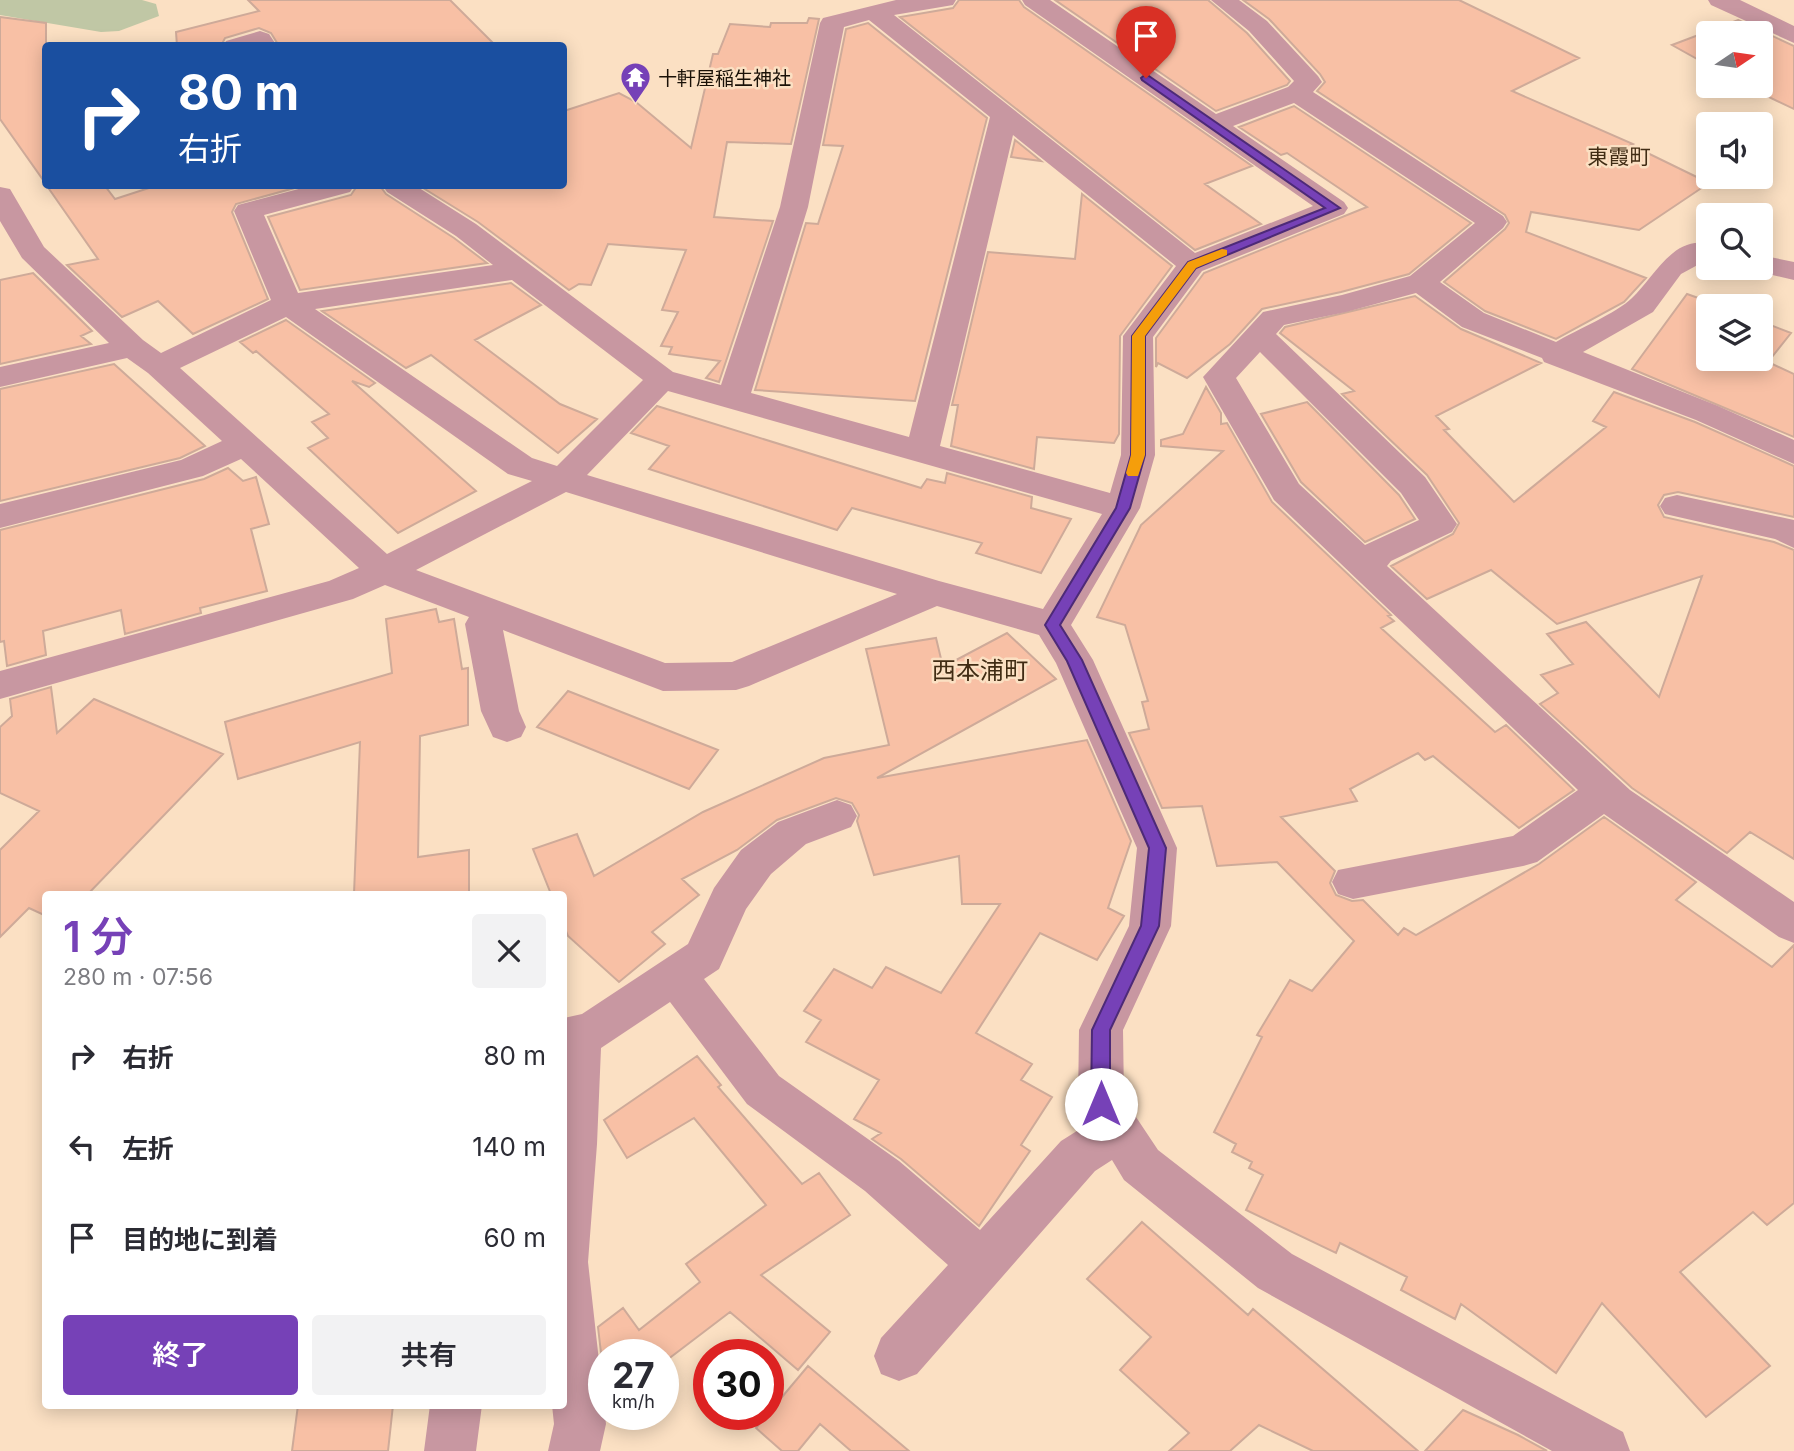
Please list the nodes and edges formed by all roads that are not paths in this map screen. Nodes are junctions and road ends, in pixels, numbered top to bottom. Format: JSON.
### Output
{"nodes":[{"id":1,"x":944,"y":0,"type":"edge"},
{"id":2,"x":1034,"y":0,"type":"edge"},
{"id":3,"x":1223,"y":0,"type":"edge"},
{"id":4,"x":1720,"y":0,"type":"edge"},
{"id":5,"x":873,"y":11,"type":"junction"},
{"id":6,"x":1794,"y":35,"type":"edge"},
{"id":7,"x":1297,"y":93,"type":"junction"},
{"id":8,"x":1004,"y":115,"type":"junction"},
{"id":9,"x":1213,"y":124,"type":"junction"},
{"id":10,"x":329,"y":189,"type":"edge"},
{"id":11,"x":402,"y":189,"type":"edge"},
{"id":12,"x":0,"y":195,"type":"edge"},
{"id":13,"x":1696,"y":253,"type":"edge"},
{"id":14,"x":16,"y":256,"type":"edge"},
{"id":15,"x":1192,"y":265,"type":"junction"},
{"id":16,"x":1773,"y":267,"type":"edge"},
{"id":17,"x":518,"y":270,"type":"junction"},
{"id":18,"x":1794,"y":271,"type":"edge"},
{"id":19,"x":1420,"y":282,"type":"junction"},
{"id":20,"x":288,"y":304,"type":"junction"},
{"id":21,"x":1259,"y":334,"type":"junction"},
{"id":22,"x":1555,"y":355,"type":"junction"},
{"id":23,"x":146,"y":357,"type":"junction"},
{"id":24,"x":0,"y":377,"type":"edge"},
{"id":25,"x":662,"y":379,"type":"junction"},
{"id":26,"x":733,"y":399,"type":"junction"},
{"id":27,"x":244,"y":444,"type":"junction"},
{"id":28,"x":922,"y":452,"type":"junction"},
{"id":29,"x":1794,"y":453,"type":"edge"},
{"id":30,"x":563,"y":479,"type":"junction"},
{"id":31,"x":1677,"y":506,"type":"dead end"},
{"id":32,"x":1123,"y":508,"type":"junction"},
{"id":33,"x":0,"y":516,"type":"edge"},
{"id":34,"x":1794,"y":536,"type":"edge"},
{"id":35,"x":1366,"y":567,"type":"junction"},
{"id":36,"x":384,"y":571,"type":"junction"},
{"id":37,"x":935,"y":593,"type":"junction"},
{"id":38,"x":496,"y":612,"type":"junction"},
{"id":39,"x":1052,"y":625,"type":"junction"},
{"id":40,"x":0,"y":685,"type":"edge"},
{"id":41,"x":507,"y":727,"type":"dead end"},
{"id":42,"x":1606,"y":791,"type":"junction"},
{"id":43,"x":837,"y":817,"type":"dead end"},
{"id":44,"x":1353,"y":882,"type":"dead end"},
{"id":45,"x":1794,"y":925,"type":"edge"},
{"id":46,"x":675,"y":975,"type":"junction"},
{"id":47,"x":571,"y":1036,"type":"edge"},
{"id":48,"x":1118,"y":1131,"type":"junction"},
{"id":49,"x":567,"y":1227,"type":"edge"},
{"id":50,"x":982,"y":1263,"type":"junction"},
{"id":51,"x":567,"y":1292,"type":"edge"},
{"id":52,"x":899,"y":1356,"type":"dead end"},
{"id":53,"x":455,"y":1409,"type":"edge"},
{"id":54,"x":450,"y":1451,"type":"edge"},
{"id":55,"x":574,"y":1451,"type":"edge"},
{"id":56,"x":1604,"y":1451,"type":"edge"}],
"edges":[{"from":1,"to":5,"type":"street"},
{"from":2,"to":9,"type":"street"},
{"from":3,"to":7,"type":"street"},
{"from":4,"to":6,"type":"street"},
{"from":5,"to":8,"type":"street"},
{"from":5,"to":26,"type":"street"},
{"from":7,"to":9,"type":"street"},
{"from":7,"to":19,"type":"street"},
{"from":8,"to":15,"type":"street"},
{"from":8,"to":28,"type":"street"},
{"from":9,"to":15,"type":"street"},
{"from":10,"to":20,"type":"street"},
{"from":11,"to":17,"type":"street"},
{"from":12,"to":14,"type":"street"},
{"from":13,"to":22,"type":"street"},
{"from":14,"to":23,"type":"street"},
{"from":15,"to":32,"type":"street"},
{"from":16,"to":18,"type":"street"},
{"from":17,"to":20,"type":"street"},
{"from":17,"to":25,"type":"street"},
{"from":19,"to":21,"type":"street"},
{"from":19,"to":22,"type":"street"},
{"from":20,"to":23,"type":"street"},
{"from":20,"to":30,"type":"street"},
{"from":21,"to":35,"type":"street"},
{"from":21,"to":35,"type":"street"},
{"from":22,"to":29,"type":"street"},
{"from":23,"to":24,"type":"street"},
{"from":23,"to":27,"type":"street"},
{"from":25,"to":26,"type":"street"},
{"from":25,"to":30,"type":"street"},
{"from":26,"to":28,"type":"street"},
{"from":27,"to":33,"type":"street"},
{"from":27,"to":36,"type":"street"},
{"from":28,"to":32,"type":"street"},
{"from":30,"to":36,"type":"street"},
{"from":30,"to":37,"type":"street"},
{"from":31,"to":34,"type":"street"},
{"from":32,"to":39,"type":"street"},
{"from":35,"to":42,"type":"street"},
{"from":36,"to":38,"type":"street"},
{"from":36,"to":40,"type":"street"},
{"from":37,"to":38,"type":"street"},
{"from":37,"to":39,"type":"street"},
{"from":38,"to":41,"type":"street"},
{"from":39,"to":48,"type":"street"},
{"from":42,"to":44,"type":"street"},
{"from":42,"to":45,"type":"street"},
{"from":43,"to":46,"type":"street"},
{"from":46,"to":47,"type":"street"},
{"from":46,"to":50,"type":"street"},
{"from":47,"to":49,"type":"street"},
{"from":48,"to":50,"type":"street"},
{"from":48,"to":56,"type":"street"},
{"from":50,"to":52,"type":"street"},
{"from":51,"to":55,"type":"street"},
{"from":53,"to":54,"type":"street"}]}
